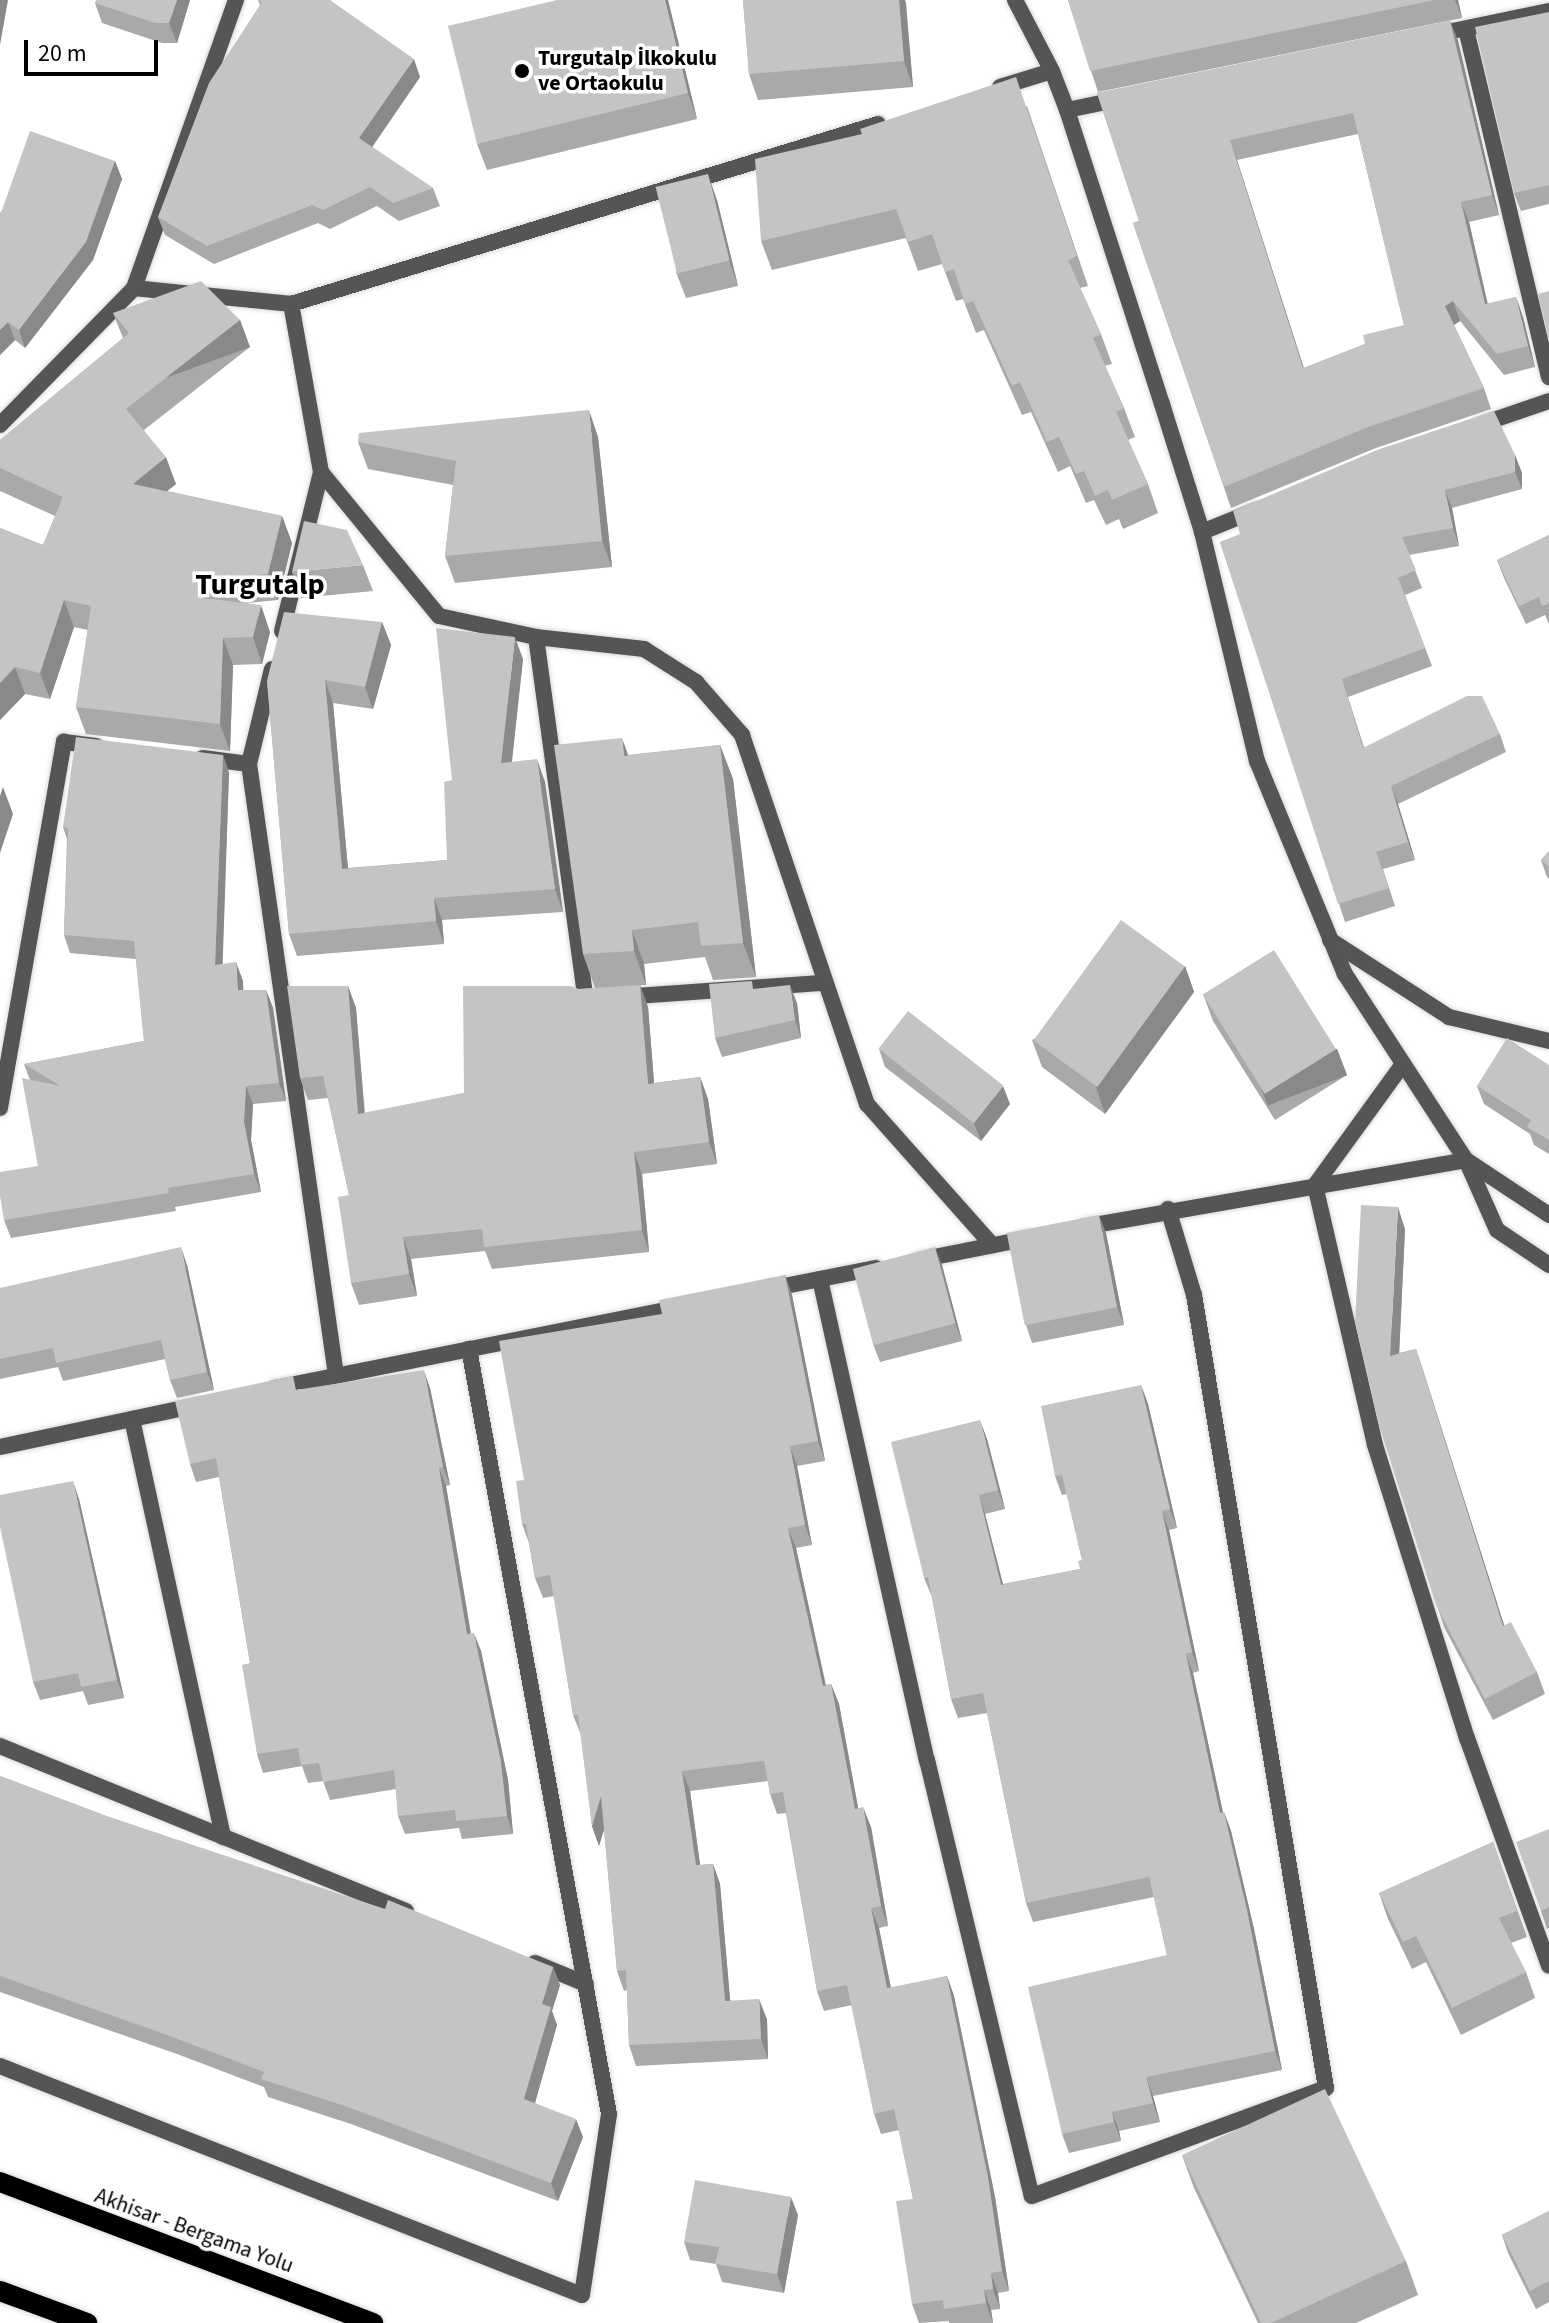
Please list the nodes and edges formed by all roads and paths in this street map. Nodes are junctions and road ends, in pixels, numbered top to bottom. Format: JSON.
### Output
{"nodes":[{"id":1,"x":236,"y":0,"type":"edge"},
{"id":2,"x":1015,"y":0,"type":"edge"},
{"id":3,"x":1549,"y":11,"type":"edge"},
{"id":4,"x":1466,"y":29,"type":"junction"},
{"id":5,"x":1420,"y":38,"type":"edge"},
{"id":6,"x":1052,"y":71,"type":"junction"},
{"id":7,"x":976,"y":94,"type":"edge"},
{"id":8,"x":1144,"y":94,"type":"edge"},
{"id":9,"x":1067,"y":110,"type":"junction"},
{"id":10,"x":900,"y":118,"type":"edge"},
{"id":11,"x":134,"y":288,"type":"junction"},
{"id":12,"x":291,"y":304,"type":"junction"},
{"id":13,"x":1549,"y":377,"type":"edge"},
{"id":14,"x":1549,"y":401,"type":"edge"},
{"id":15,"x":0,"y":425,"type":"edge"},
{"id":16,"x":1464,"y":430,"type":"edge"},
{"id":17,"x":321,"y":472,"type":"junction"},
{"id":18,"x":1270,"y":504,"type":"edge"},
{"id":19,"x":1202,"y":532,"type":"junction"},
{"id":20,"x":536,"y":637,"type":"junction"},
{"id":21,"x":111,"y":748,"type":"edge"},
{"id":22,"x":187,"y":757,"type":"edge"},
{"id":23,"x":249,"y":764,"type":"junction"},
{"id":24,"x":1330,"y":940,"type":"junction"},
{"id":25,"x":824,"y":983,"type":"junction"},
{"id":26,"x":1549,"y":1041,"type":"edge"},
{"id":27,"x":1403,"y":1064,"type":"junction"},
{"id":28,"x":0,"y":1108,"type":"edge"},
{"id":29,"x":1466,"y":1160,"type":"junction"},
{"id":30,"x":1315,"y":1185,"type":"junction"},
{"id":31,"x":1168,"y":1209,"type":"junction"},
{"id":32,"x":1549,"y":1215,"type":"edge"},
{"id":33,"x":992,"y":1245,"type":"junction"},
{"id":34,"x":1549,"y":1265,"type":"edge"},
{"id":35,"x":820,"y":1279,"type":"junction"},
{"id":36,"x":759,"y":1291,"type":"edge"},
{"id":37,"x":698,"y":1303,"type":"edge"},
{"id":38,"x":469,"y":1349,"type":"junction"},
{"id":39,"x":336,"y":1375,"type":"junction"},
{"id":40,"x":263,"y":1391,"type":"edge"},
{"id":41,"x":220,"y":1400,"type":"edge"},
{"id":42,"x":132,"y":1419,"type":"junction"},
{"id":43,"x":0,"y":1447,"type":"edge"},
{"id":44,"x":0,"y":1746,"type":"edge"},
{"id":45,"x":223,"y":1837,"type":"junction"},
{"id":46,"x":426,"y":1919,"type":"edge"},
{"id":47,"x":513,"y":1954,"type":"edge"},
{"id":48,"x":1549,"y":1966,"type":"edge"},
{"id":49,"x":586,"y":1984,"type":"junction"},
{"id":50,"x":0,"y":2066,"type":"edge"},
{"id":51,"x":0,"y":2182,"type":"edge"},
{"id":52,"x":0,"y":2291,"type":"edge"},
{"id":53,"x":87,"y":2323,"type":"edge"},
{"id":54,"x":373,"y":2323,"type":"edge"}],
"edges":[{"from":1,"to":11,"type":"street"},
{"from":2,"to":6,"type":"street"},
{"from":3,"to":4,"type":"street"},
{"from":4,"to":5,"type":"street"},
{"from":4,"to":13,"type":"street"},
{"from":6,"to":7,"type":"street"},
{"from":6,"to":9,"type":"street"},
{"from":8,"to":9,"type":"street"},
{"from":9,"to":19,"type":"street"},
{"from":10,"to":12,"type":"street"},
{"from":11,"to":12,"type":"street"},
{"from":11,"to":15,"type":"street"},
{"from":12,"to":17,"type":"street"},
{"from":14,"to":16,"type":"street"},
{"from":17,"to":20,"type":"street"},
{"from":17,"to":23,"type":"street"},
{"from":18,"to":19,"type":"street"},
{"from":19,"to":24,"type":"street"},
{"from":20,"to":25,"type":"street"},
{"from":20,"to":25,"type":"street"},
{"from":21,"to":28,"type":"street"},
{"from":22,"to":23,"type":"street"},
{"from":23,"to":39,"type":"street"},
{"from":24,"to":26,"type":"street"},
{"from":24,"to":27,"type":"street"},
{"from":25,"to":33,"type":"street"},
{"from":27,"to":29,"type":"street"},
{"from":27,"to":30,"type":"street"},
{"from":29,"to":30,"type":"street"},
{"from":29,"to":32,"type":"street"},
{"from":29,"to":34,"type":"street"},
{"from":30,"to":31,"type":"street"},
{"from":30,"to":48,"type":"street"},
{"from":31,"to":33,"type":"street"},
{"from":31,"to":35,"type":"street"},
{"from":33,"to":35,"type":"street"},
{"from":35,"to":36,"type":"street"},
{"from":37,"to":38,"type":"street"},
{"from":38,"to":39,"type":"street"},
{"from":38,"to":49,"type":"street"},
{"from":39,"to":40,"type":"street"},
{"from":41,"to":42,"type":"street"},
{"from":42,"to":43,"type":"street"},
{"from":42,"to":45,"type":"street"},
{"from":44,"to":45,"type":"street"},
{"from":45,"to":46,"type":"street"},
{"from":47,"to":49,"type":"street"},
{"from":49,"to":50,"type":"street"},
{"from":51,"to":54,"type":"main road","name":"Akhisar - Bergama Yolu"},
{"from":52,"to":53,"type":"main road"}]}
